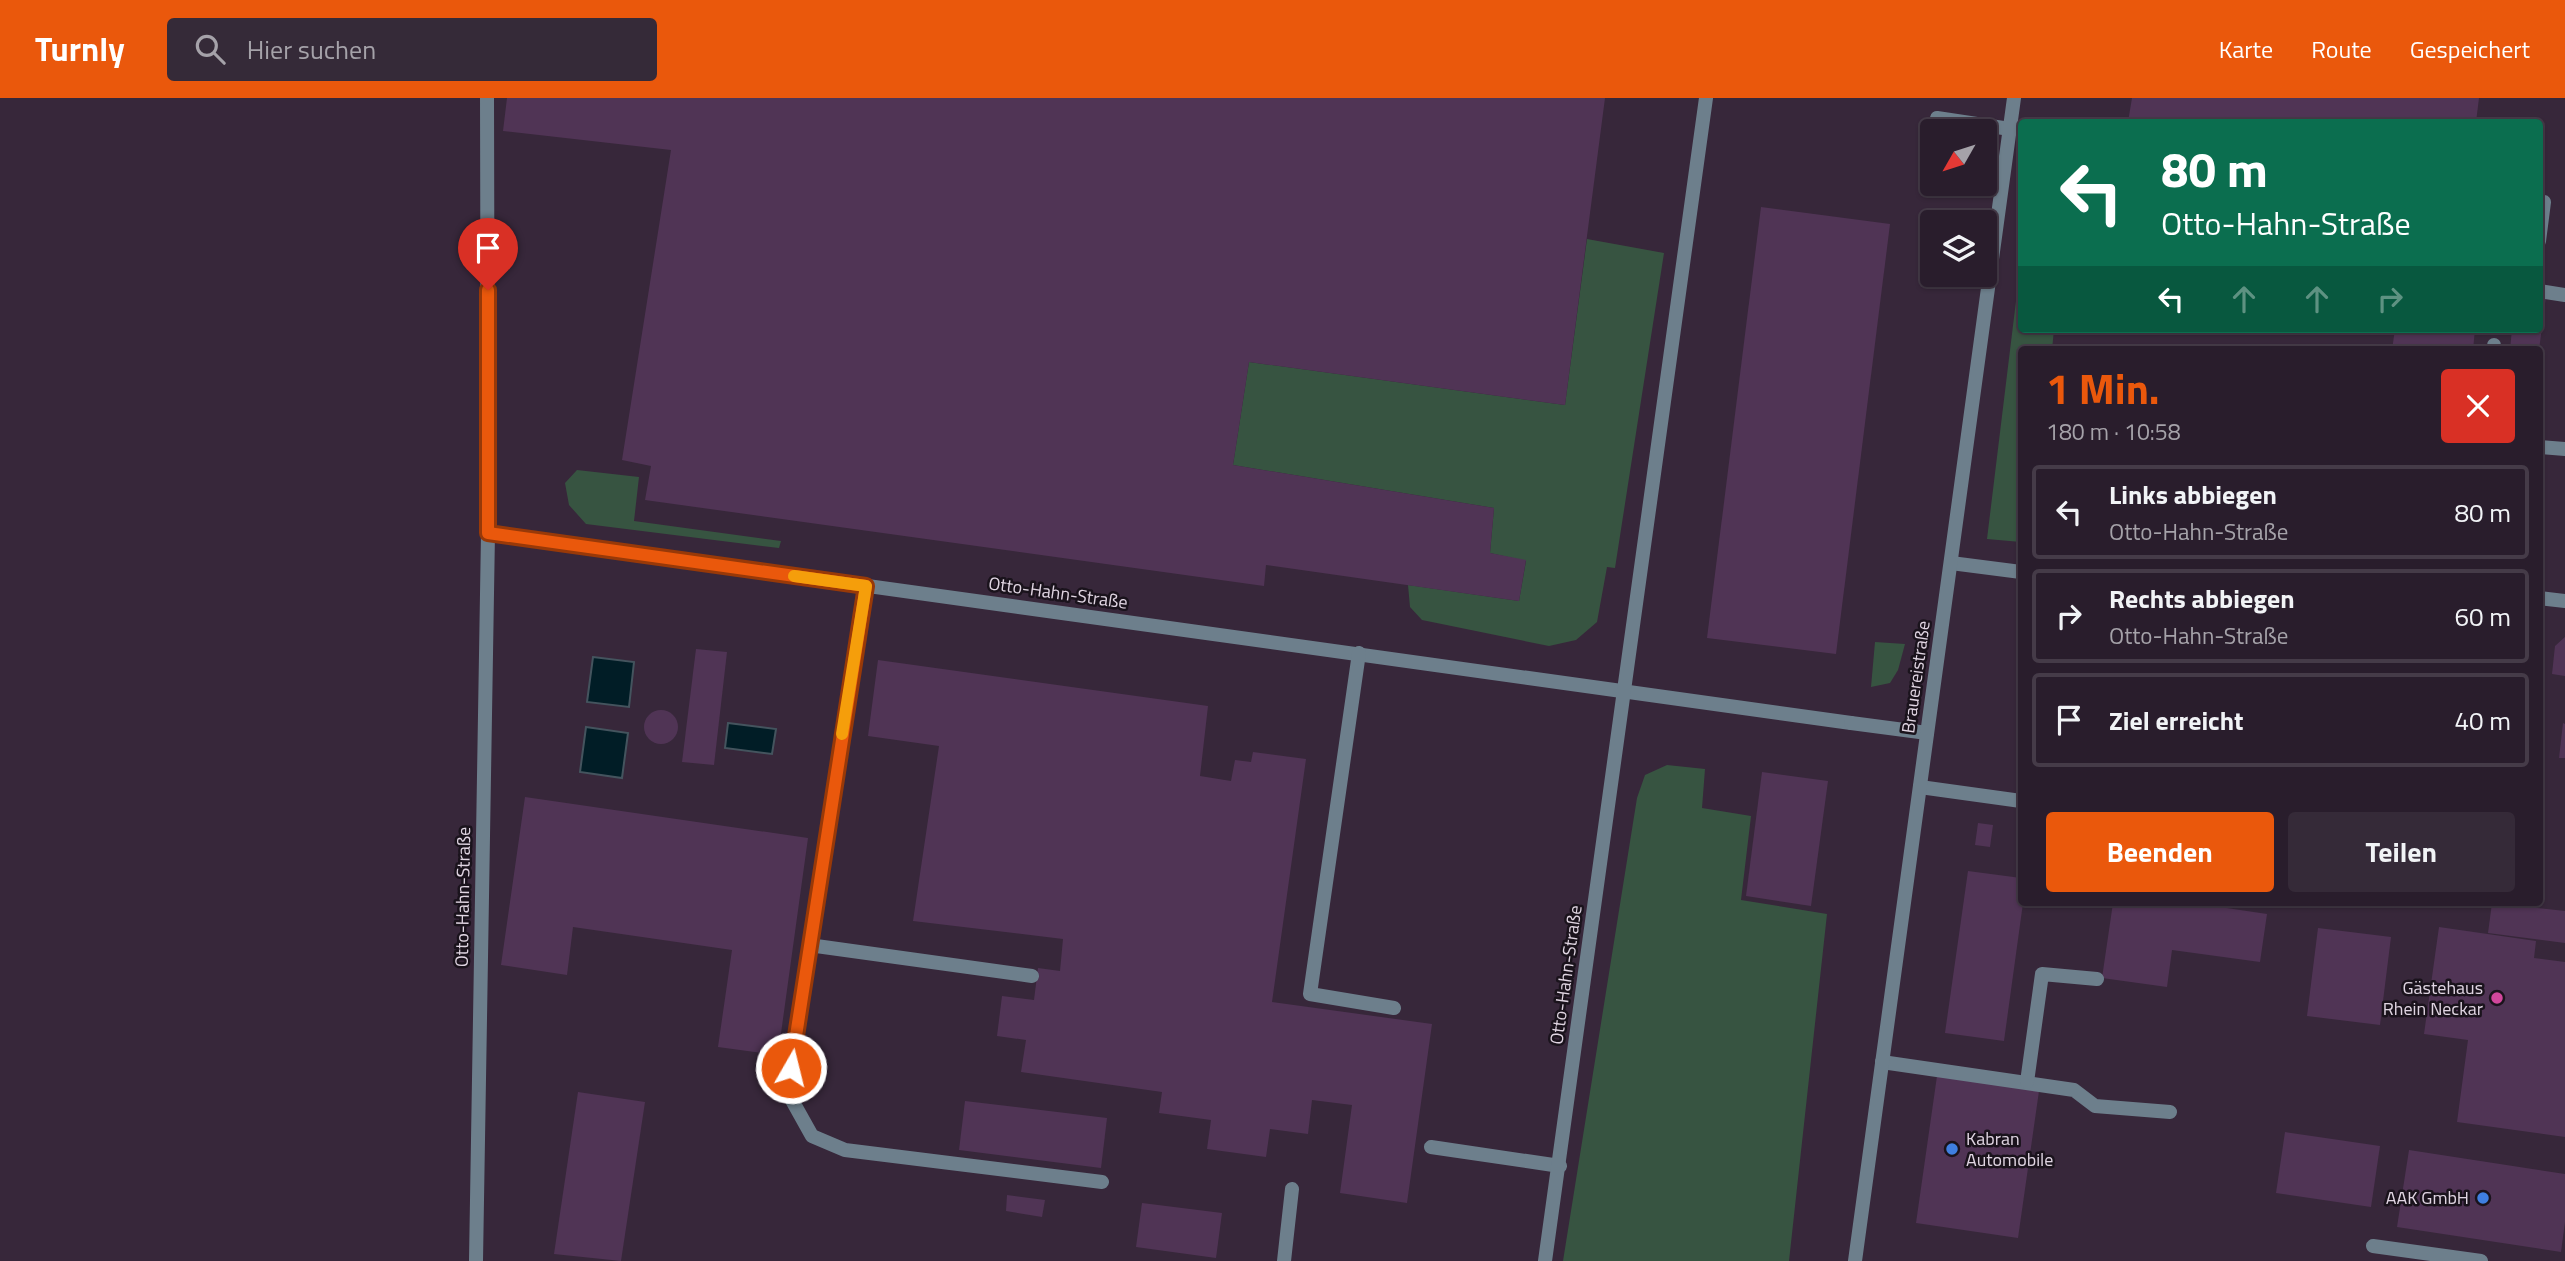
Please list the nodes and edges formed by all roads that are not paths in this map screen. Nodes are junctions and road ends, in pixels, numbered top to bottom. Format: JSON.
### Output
{"nodes":[{"id":1,"x":487,"y":98,"type":"edge"},
{"id":2,"x":1706,"y":98,"type":"edge"},
{"id":3,"x":2014,"y":98,"type":"edge"},
{"id":4,"x":1937,"y":118,"type":"dead end"},
{"id":5,"x":2014,"y":135,"type":"edge"},
{"id":6,"x":2544,"y":202,"type":"dead end"},
{"id":7,"x":2543,"y":210,"type":"edge"},
{"id":8,"x":2543,"y":292,"type":"edge"},
{"id":9,"x":2565,"y":295,"type":"edge"},
{"id":10,"x":2543,"y":447,"type":"edge"},
{"id":11,"x":2565,"y":449,"type":"edge"},
{"id":12,"x":488,"y":533,"type":"junction"},
{"id":13,"x":1951,"y":563,"type":"junction"},
{"id":14,"x":2018,"y":572,"type":"edge"},
{"id":15,"x":866,"y":586,"type":"junction"},
{"id":16,"x":2543,"y":598,"type":"edge"},
{"id":17,"x":2565,"y":601,"type":"edge"},
{"id":18,"x":1359,"y":653,"type":"junction"},
{"id":19,"x":1623,"y":694,"type":"junction"},
{"id":20,"x":1927,"y":733,"type":"junction"},
{"id":21,"x":1920,"y":787,"type":"junction"},
{"id":22,"x":2018,"y":801,"type":"edge"},
{"id":23,"x":808,"y":945,"type":"junction"},
{"id":24,"x":1032,"y":976,"type":"dead end"},
{"id":25,"x":2097,"y":979,"type":"dead end"},
{"id":26,"x":1394,"y":1009,"type":"dead end"},
{"id":27,"x":1882,"y":1062,"type":"junction"},
{"id":28,"x":2027,"y":1082,"type":"junction"},
{"id":29,"x":2170,"y":1112,"type":"dead end"},
{"id":30,"x":1431,"y":1147,"type":"dead end"},
{"id":31,"x":1560,"y":1166,"type":"junction"},
{"id":32,"x":1102,"y":1181,"type":"dead end"},
{"id":33,"x":1292,"y":1189,"type":"dead end"},
{"id":34,"x":2373,"y":1246,"type":"dead end"},
{"id":35,"x":475,"y":1261,"type":"edge"},
{"id":36,"x":1284,"y":1261,"type":"edge"},
{"id":37,"x":1545,"y":1261,"type":"edge"},
{"id":38,"x":1855,"y":1261,"type":"edge"},
{"id":39,"x":2481,"y":1261,"type":"edge"}],
"edges":[{"from":1,"to":12,"type":"street","name":"Otto-Hahn-Straße"},
{"from":2,"to":19,"type":"street"},
{"from":3,"to":5,"type":"street","name":"Brauereistraße"},
{"from":4,"to":5,"type":"street"},
{"from":5,"to":13,"type":"street","name":"Brauereistraße"},
{"from":6,"to":7,"type":"street"},
{"from":8,"to":9,"type":"street"},
{"from":10,"to":11,"type":"street"},
{"from":12,"to":15,"type":"street","name":"Otto-Hahn-Straße"},
{"from":12,"to":35,"type":"street","name":"Otto-Hahn-Straße"},
{"from":13,"to":14,"type":"street"},
{"from":13,"to":20,"type":"street","name":"Brauereistraße"},
{"from":15,"to":18,"type":"street","name":"Otto-Hahn-Straße"},
{"from":15,"to":23,"type":"street"},
{"from":16,"to":17,"type":"street"},
{"from":18,"to":19,"type":"street","name":"Otto-Hahn-Straße"},
{"from":18,"to":26,"type":"street"},
{"from":19,"to":20,"type":"street","name":"Otto-Hahn-Straße"},
{"from":19,"to":31,"type":"street","name":"Otto-Hahn-Straße"},
{"from":20,"to":21,"type":"street","name":"Brauereistraße"},
{"from":21,"to":22,"type":"street"},
{"from":21,"to":27,"type":"street","name":"Brauereistraße"},
{"from":23,"to":24,"type":"street"},
{"from":23,"to":32,"type":"street"},
{"from":25,"to":28,"type":"street"},
{"from":27,"to":28,"type":"street"},
{"from":27,"to":38,"type":"street","name":"Brauereistraße"},
{"from":28,"to":29,"type":"street"},
{"from":30,"to":31,"type":"street"},
{"from":31,"to":37,"type":"street","name":"Otto-Hahn-Straße"},
{"from":33,"to":36,"type":"street"},
{"from":34,"to":39,"type":"street"}]}
